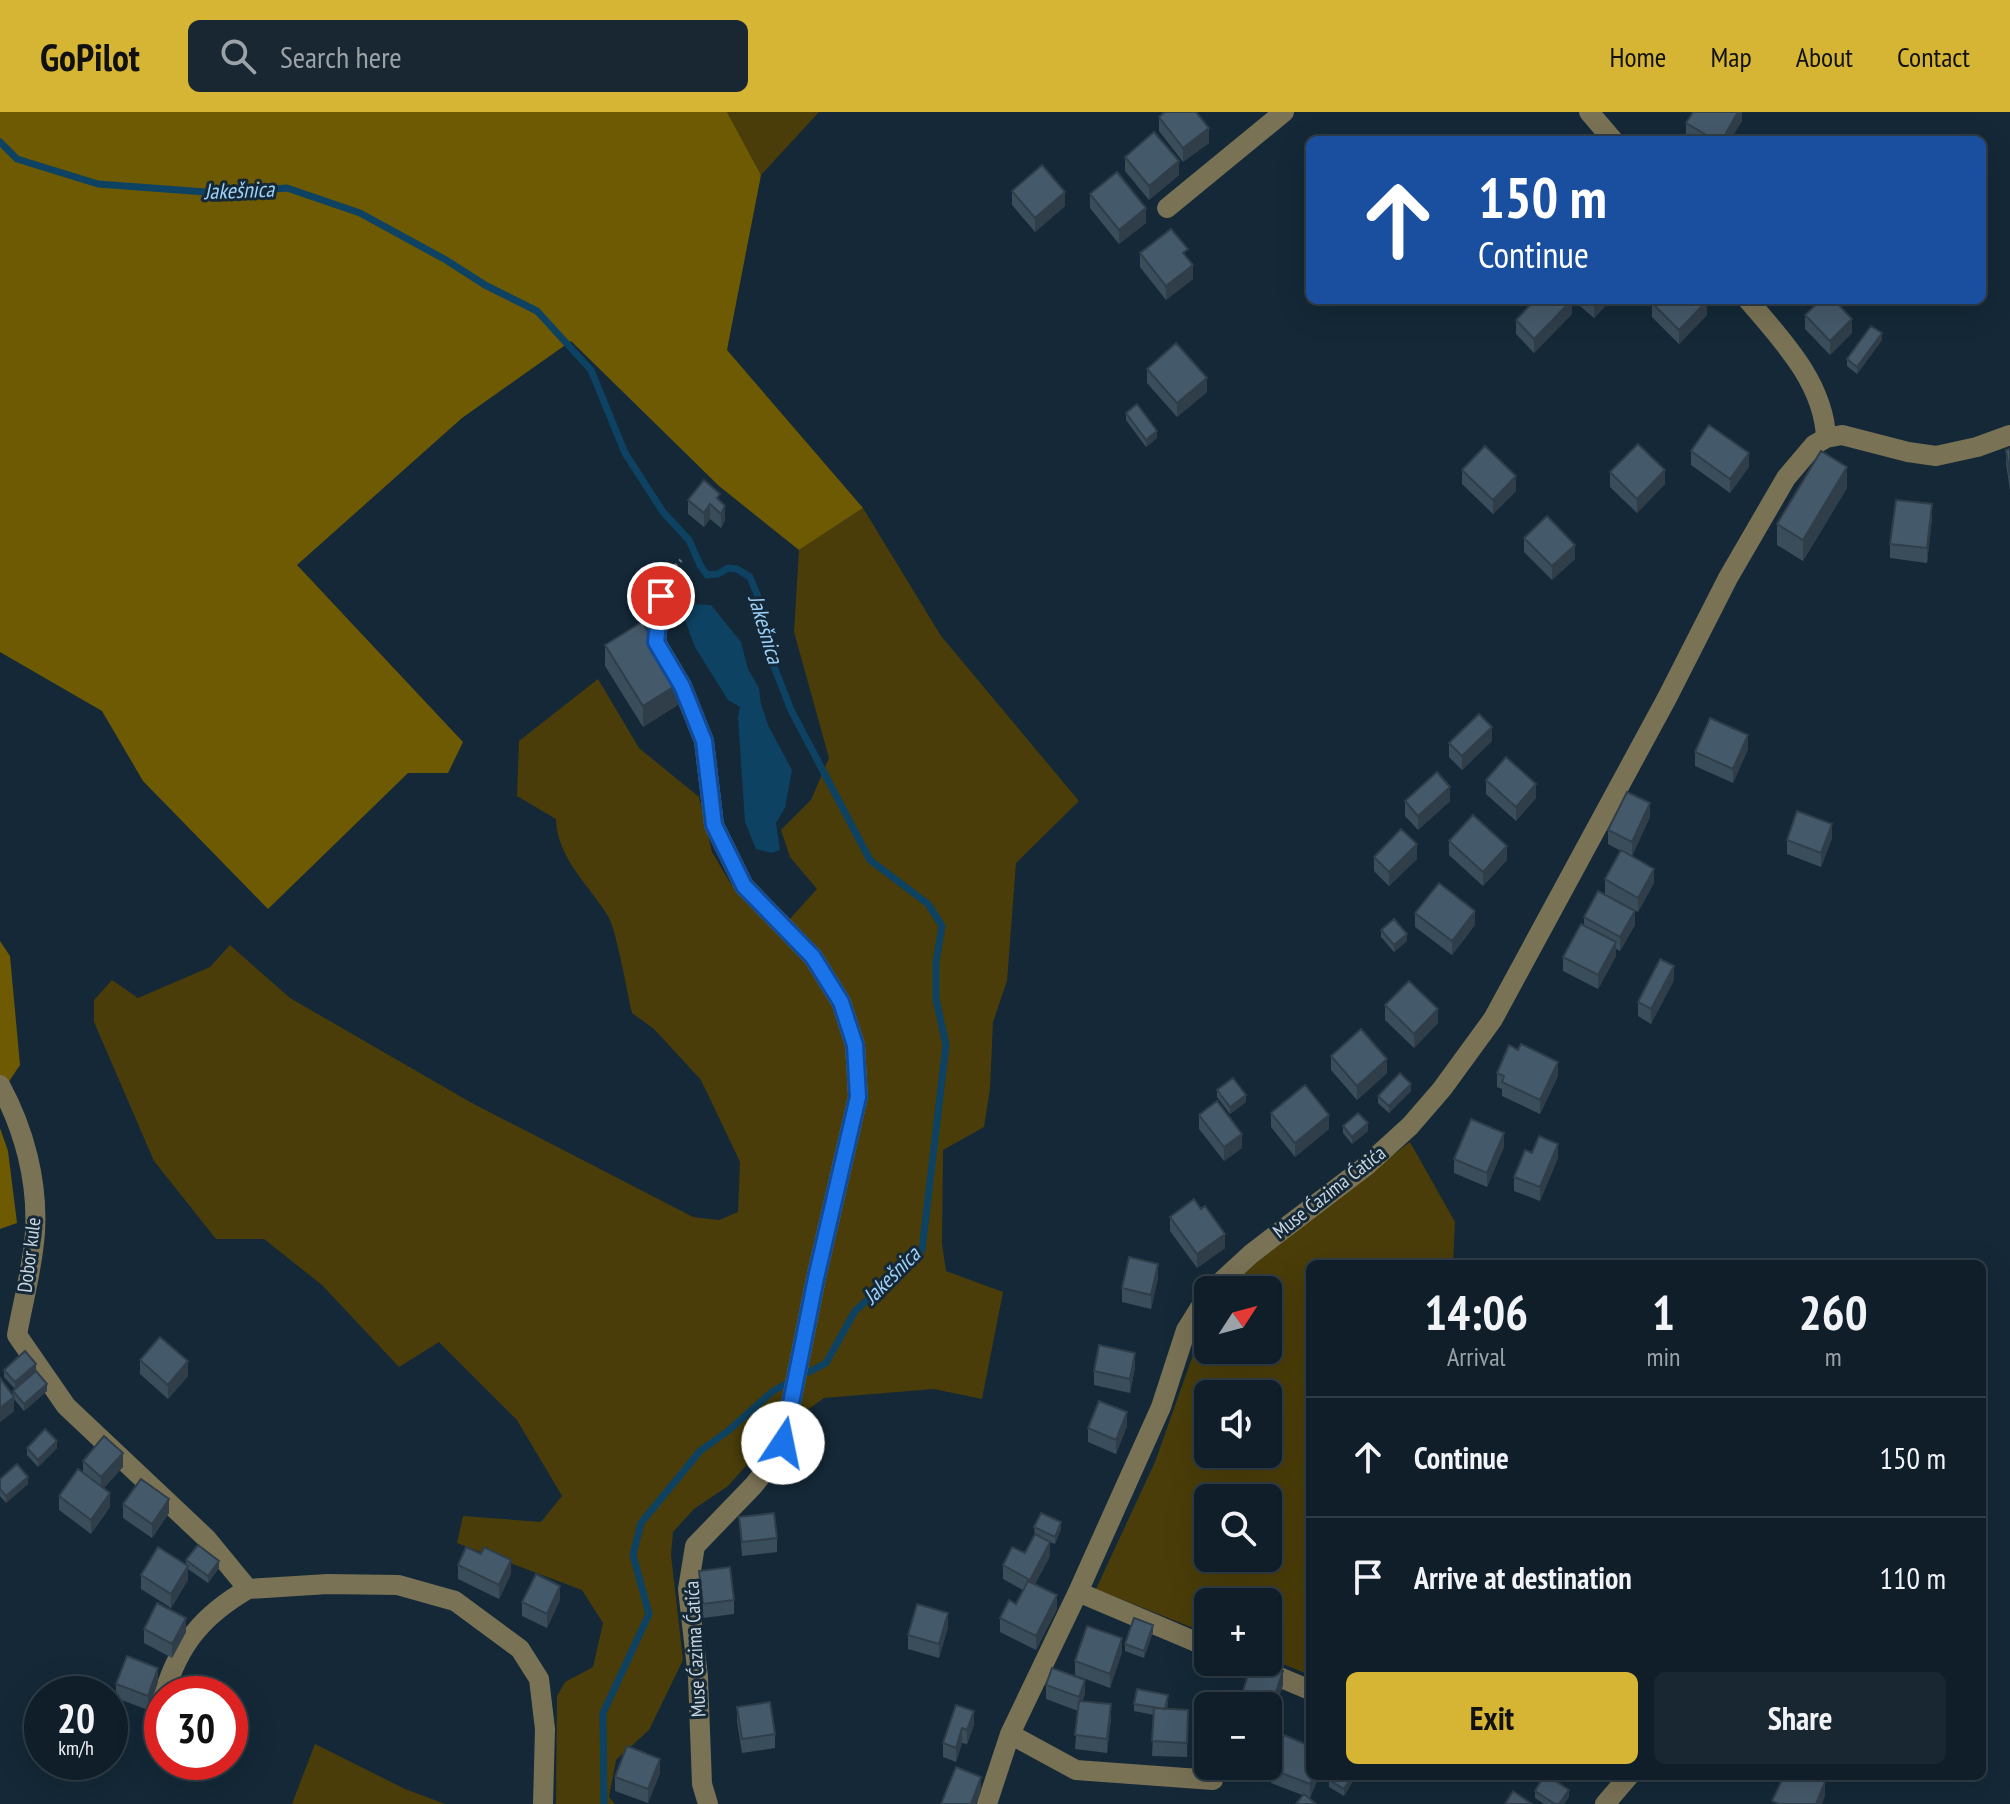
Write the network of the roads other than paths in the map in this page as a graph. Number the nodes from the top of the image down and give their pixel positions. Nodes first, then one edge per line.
1 (1284, 112) edge
2 (1589, 112) edge
3 (1610, 136) edge
4 (1167, 208) dead end
5 (1751, 304) edge
6 (2010, 435) edge
7 (1826, 438) junction
8 (661, 596) dead end
9 (0, 1085) edge
10 (1227, 1276) edge
11 (1194, 1317) edge
12 (248, 1589) junction
13 (1078, 1592) junction
14 (1194, 1641) edge
15 (172, 1676) edge
16 (1277, 1676) edge
17 (1306, 1688) edge
18 (1010, 1734) junction
19 (1194, 1779) edge
20 (1626, 1780) edge
21 (543, 1804) edge
22 (708, 1804) edge
23 (987, 1804) edge
24 (1605, 1804) edge

1 - 4 street
2 - 3 street
5 - 7 street
6 - 7 street
7 - 10 street, Muse Ćazima Ćatića
8 - 22 street, Muse Ćazima Ćatića
9 - 12 street, Dobor kule
11 - 13 street
12 - 15 street
12 - 21 street
13 - 14 street
13 - 18 street
16 - 17 street
18 - 19 street
18 - 23 street
20 - 24 street

